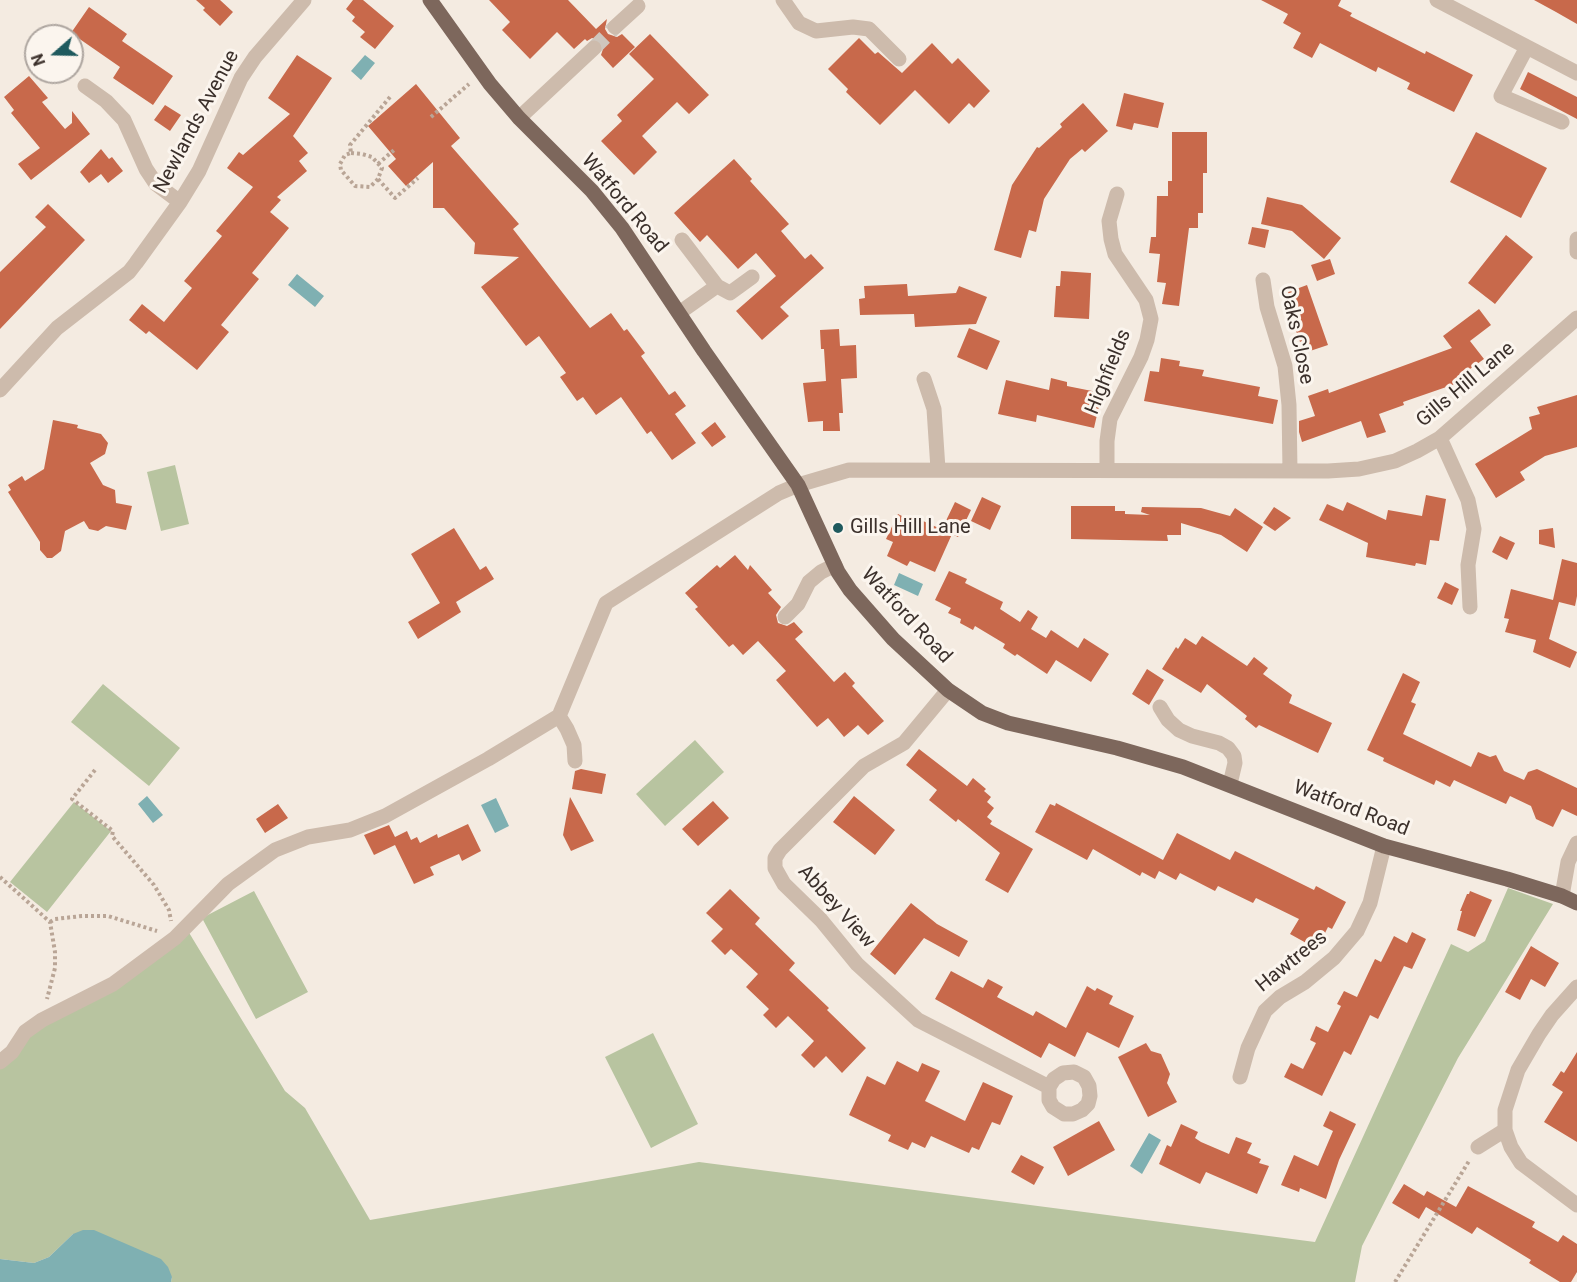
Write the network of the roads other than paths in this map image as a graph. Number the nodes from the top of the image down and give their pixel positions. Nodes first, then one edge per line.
1 (304, 0) edge
2 (430, 0) edge
3 (783, 0) edge
4 (1437, 0) edge
5 (638, 6) dead end
6 (615, 27) tunnel mouth
7 (1527, 47) junction
8 (594, 48) tunnel mouth
9 (899, 59) dead end
10 (1577, 73) edge
11 (85, 86) dead end
12 (519, 118) junction
13 (1562, 122) dead end
14 (1117, 194) dead end
15 (180, 202) junction
16 (1577, 239) edge
17 (682, 240) dead end
18 (1577, 252) edge
19 (752, 277) dead end
20 (1263, 280) dead end
21 (717, 286) junction
22 (679, 313) junction
23 (1577, 318) edge
24 (924, 379) dead end
25 (0, 390) edge
26 (1440, 438) junction
27 (939, 469) junction
28 (1107, 470) junction
29 (1290, 471) junction
30 (798, 485) junction
31 (835, 565) junction
32 (1470, 607) dead end
33 (785, 616) dead end
34 (948, 690) junction
35 (1160, 707) dead end
36 (558, 716) junction
37 (575, 761) dead end
38 (1230, 784) junction
39 (1577, 843) edge
40 (1384, 846) junction
41 (1562, 896) junction
42 (1577, 903) edge
43 (1577, 987) edge
44 (0, 1062) edge
45 (1240, 1077) dead end
46 (1049, 1087) dead end
47 (1505, 1130) junction
48 (1478, 1147) road end
49 (1577, 1205) edge

1 - 15 street, Newlands Avenue
2 - 12 main road, Watford Road
3 - 9 street
4 - 7 street
5 - 6 street
7 - 10 street
7 - 13 street
8 - 12 street
11 - 15 street
12 - 22 main road, Watford Road
14 - 28 street, Highfields
15 - 25 street, Newlands Avenue
16 - 18 street
17 - 21 street
19 - 21 street
20 - 29 street, Oaks Close
21 - 22 street
22 - 30 main road, Watford Road
23 - 26 street, Gills Hill Lane
24 - 27 street
26 - 29 street, Gills Hill Lane
26 - 32 street
27 - 28 street, Gills Hill Lane
27 - 30 street, Gills Hill Lane
28 - 29 street, Gills Hill Lane
30 - 31 main road, Watford Road
30 - 36 street, Gills Hill Lane
31 - 33 street
31 - 34 main road, Watford Road
34 - 38 main road, Watford Road
34 - 46 street, Abbey View
35 - 38 street
36 - 37 street
36 - 44 street
38 - 40 main road, Watford Road
39 - 41 street
40 - 41 main road, Watford Road
40 - 45 street, Hawtrees
41 - 42 main road, Watford Road
43 - 47 street
47 - 48 street
47 - 49 street

